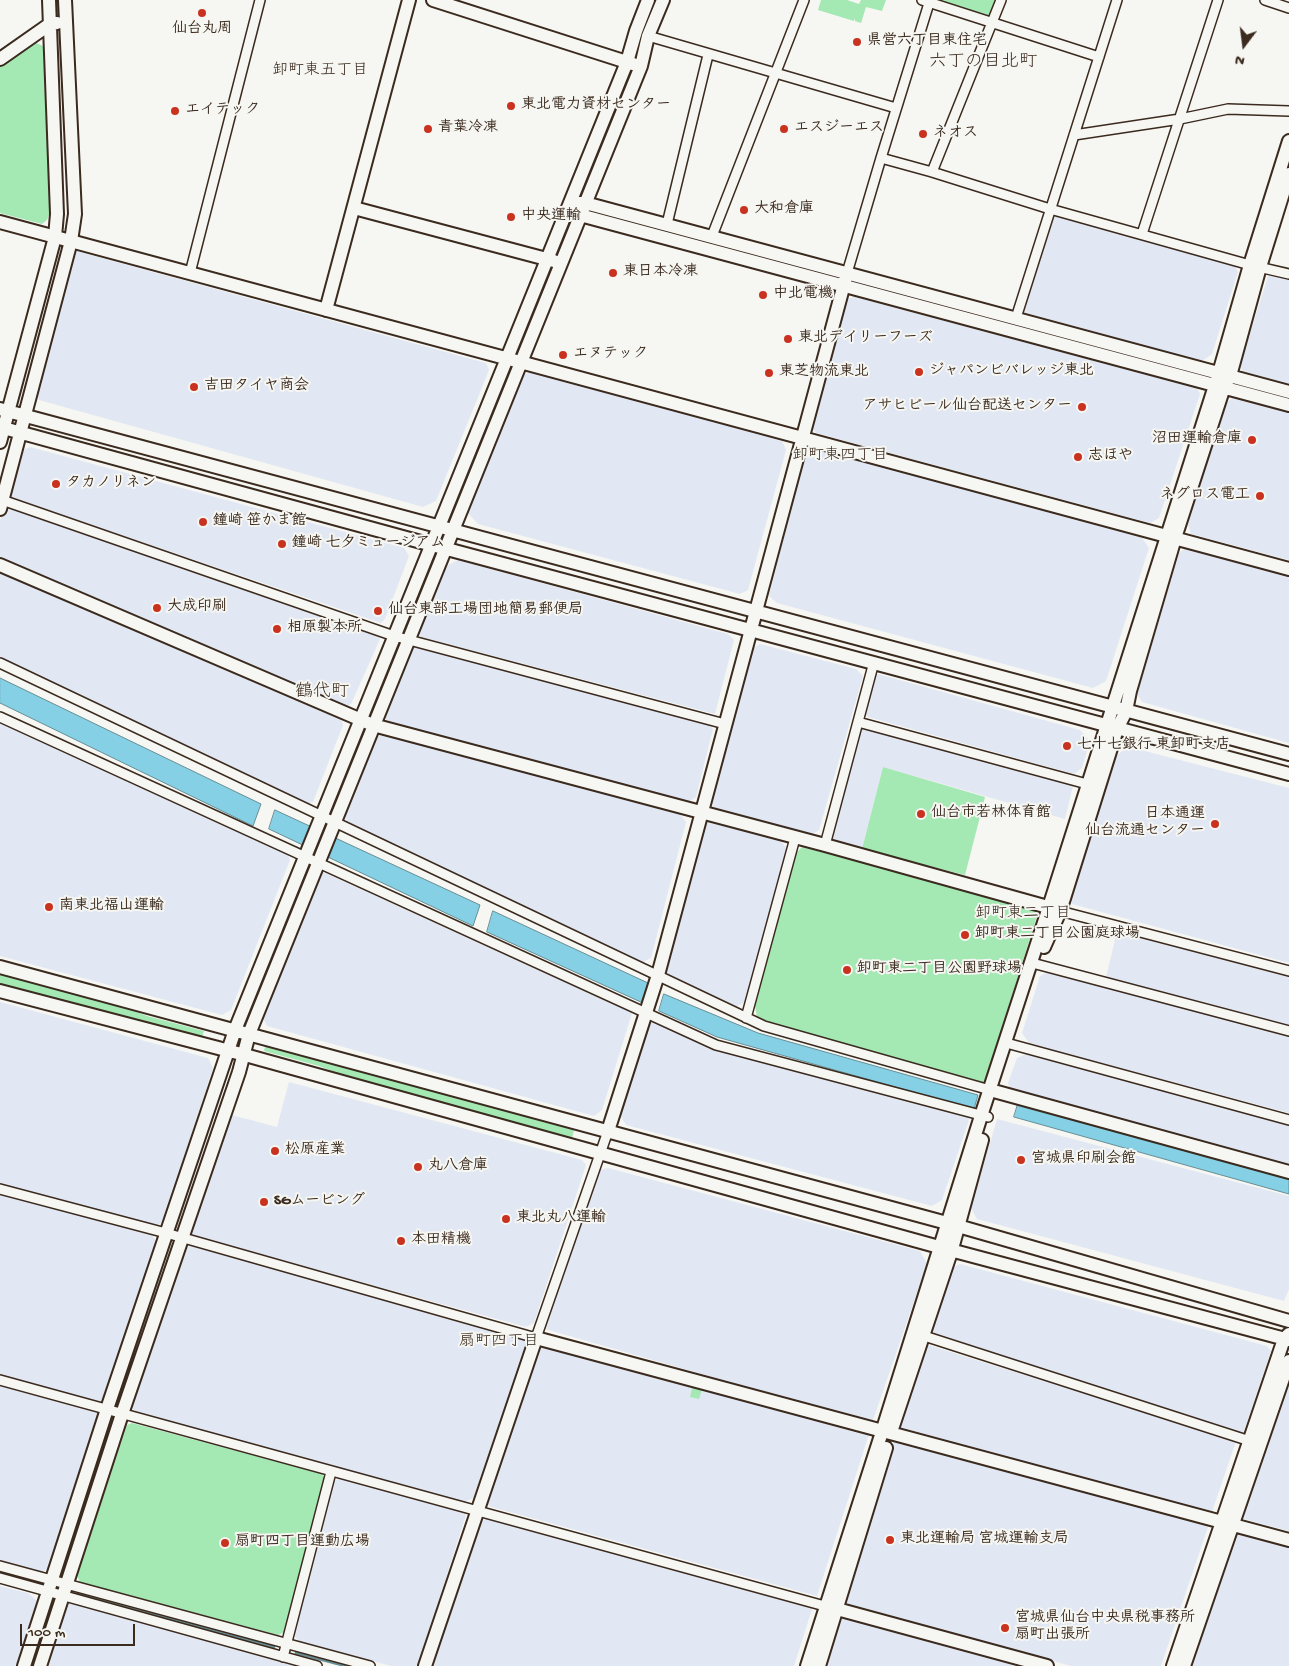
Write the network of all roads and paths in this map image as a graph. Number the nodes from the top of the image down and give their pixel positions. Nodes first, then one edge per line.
1 (49, 0) edge
2 (66, 0) edge
3 (260, 0) edge
4 (409, 0) edge
5 (433, 0) edge
6 (648, 0) edge
7 (663, 0) edge
8 (804, 0) edge
9 (1001, 0) edge
10 (1117, 0) edge
11 (1218, 0) edge
12 (1265, 0) edge
13 (927, 1) edge
14 (1289, 8) edge
15 (66, 20) junction
16 (993, 23) junction
17 (50, 24) junction
18 (648, 36) junction
19 (708, 54) junction
20 (1099, 57) junction
21 (0, 59) edge
22 (627, 62) junction
23 (641, 66) junction
24 (776, 74) junction
25 (896, 108) junction
26 (1289, 111) edge
27 (1180, 118) junction
28 (1074, 135) junction
29 (1289, 141) edge
30 (880, 158) junction
31 (932, 172) junction
32 (1289, 174) edge
33 (1285, 198) edge
34 (570, 204) junction
35 (354, 208) junction
36 (583, 208) junction
37 (1050, 209) junction
38 (0, 222) edge
39 (667, 224) junction
40 (1142, 234) junction
41 (712, 236) junction
42 (55, 237) junction
43 (71, 241) junction
44 (547, 260) junction
45 (561, 263) junction
46 (1255, 266) junction
47 (190, 273) junction
48 (848, 273) junction
49 (1289, 274) edge
50 (844, 286) junction
51 (326, 310) junction
52 (1016, 318) junction
53 (508, 358) junction
54 (522, 362) junction
55 (1222, 380) junction
56 (1289, 392) edge
57 (1289, 405) edge
58 (4, 410) edge
59 (25, 416) junction
60 (2, 427) edge
61 (20, 432) junction
62 (803, 438) junction
63 (0, 442) edge
64 (1, 504) edge
65 (438, 526) junction
66 (452, 529) junction
67 (1171, 538) junction
68 (432, 544) junction
69 (446, 548) junction
70 (0, 565) edge
71 (1289, 569) edge
72 (756, 611) junction
73 (751, 629) junction
74 (394, 636) junction
75 (408, 640) junction
76 (874, 662) junction
77 (0, 663) edge
78 (1119, 709) junction
79 (0, 717) edge
80 (360, 721) junction
81 (858, 722) junction
82 (726, 724) junction
83 (373, 725) junction
84 (1112, 727) junction
85 (1289, 754) edge
86 (1289, 774) edge
87 (1087, 784) junction
88 (702, 813) junction
89 (321, 815) junction
90 (333, 825) junction
91 (795, 838) junction
92 (825, 846) junction
93 (304, 857) junction
94 (318, 863) junction
95 (1055, 909) junction
96 (1036, 964) junction
97 (0, 967) edge
98 (1289, 971) edge
99 (658, 975) junction
100 (0, 991) edge
101 (646, 1013) junction
102 (746, 1018) junction
103 (235, 1030) junction
104 (1289, 1031) edge
105 (249, 1034) junction
106 (1010, 1044) junction
107 (229, 1051) junction
108 (245, 1055) junction
109 (993, 1091) junction
110 (984, 1116) junction
111 (1289, 1120) edge
112 (608, 1131) junction
113 (601, 1153) junction
114 (1289, 1172) edge
115 (0, 1189) edge
116 (952, 1224) junction
117 (166, 1233) junction
118 (181, 1237) junction
119 (946, 1248) junction
120 (1289, 1321) edge
121 (918, 1334) junction
122 (536, 1338) junction
123 (1287, 1338) edge
124 (1289, 1361) edge
125 (0, 1380) edge
126 (108, 1409) junction
127 (122, 1414) junction
128 (886, 1433) junction
129 (1255, 1443) junction
130 (331, 1472) junction
131 (476, 1512) junction
132 (1228, 1523) junction
133 (1289, 1540) edge
134 (0, 1566) edge
135 (0, 1578) edge
136 (50, 1586) junction
137 (65, 1590) junction
138 (832, 1608) junction
139 (287, 1644) junction
140 (283, 1657) junction
141 (24, 1666) edge
142 (40, 1666) edge
143 (317, 1666) edge
144 (370, 1666) edge
145 (425, 1666) edge
146 (807, 1666) edge
147 (818, 1666) edge
148 (1047, 1666) edge
149 (1173, 1666) edge
150 (1184, 1666) edge

1 - 17 street
2 - 15 street
3 - 47 street
4 - 35 street
5 - 22 street
6 - 22 street
7 - 18 street
8 - 24 street
9 - 16 street
10 - 20 street
11 - 27 street
12 - 14 street
13 - 16 street
13 - 25 street
15 - 17 street
15 - 43 street
16 - 20 street
16 - 31 street
17 - 21 street
17 - 42 street
18 - 19 street
18 - 23 street
19 - 24 street
19 - 39 street
20 - 28 street
22 - 23 street
22 - 34 street
23 - 36 street
24 - 25 street
24 - 41 street
25 - 30 street
26 - 27 street
27 - 28 street
27 - 40 street
28 - 37 street
29 - 46 street
30 - 31 street
30 - 48 street
31 - 37 street
32 - 33 street
33 - 46 street
34 - 36 street
34 - 44 street
35 - 44 street
35 - 51 street
36 - 39 street
36 - 45 street
36 - 50 street
37 - 40 street
37 - 52 street
38 - 42 street
39 - 41 street
40 - 46 street
41 - 48 street
42 - 43 street
42 - 58 street
43 - 47 street
43 - 59 street
44 - 45 street
44 - 53 street
45 - 54 street
46 - 49 street
46 - 55 street
47 - 51 street
48 - 50 street
48 - 52 street
50 - 55 street
50 - 62 street
51 - 53 street
52 - 55 street
53 - 54 street
53 - 65 street
54 - 62 street
54 - 66 street
55 - 56 street
55 - 57 street
55 - 67 street
58 - 59 street
58 - 60 street
59 - 61 street
59 - 65 street
60 - 61 street
60 - 63 street
61 - 64 street
61 - 68 street
62 - 67 street
62 - 72 street
64 - 74 street
65 - 66 street
65 - 68 street
66 - 69 street
66 - 72 street
67 - 71 street
67 - 78 street
68 - 69 street
68 - 74 street
69 - 73 street
69 - 75 street
70 - 80 street
72 - 73 street
72 - 78 street
73 - 76 street
73 - 82 street
74 - 75 street
74 - 80 street
75 - 82 street
75 - 83 street
76 - 81 street
76 - 84 street
77 - 89 street
78 - 84 street
78 - 85 street
79 - 93 street
80 - 83 street
80 - 89 street
81 - 87 street
81 - 92 street
82 - 88 street
83 - 88 street
83 - 90 street
84 - 86 street
84 - 87 street
84 - 95 street
87 - 95 street
88 - 91 street
88 - 99 street
89 - 90 street
89 - 93 street
90 - 94 street
90 - 99 street
91 - 92 street
91 - 102 street
92 - 95 street
93 - 94 street
93 - 103 street
94 - 101 street
94 - 105 street
95 - 96 street
95 - 98 street
95 - 109 street
96 - 104 street
96 - 106 street
97 - 103 street
99 - 101 street
99 - 102 street
100 - 107 street
101 - 110 street
101 - 112 street
102 - 109 street
103 - 105 street
103 - 107 street
105 - 108 street
105 - 112 street
106 - 109 street
106 - 111 street
107 - 108 street
107 - 117 street
108 - 113 street
108 - 118 street
109 - 110 street
109 - 114 street
110 - 116 street
112 - 113 street
112 - 116 street
113 - 119 street
113 - 122 street
115 - 117 street
116 - 119 street
116 - 120 street
117 - 118 street
117 - 126 street
118 - 122 street
118 - 127 street
119 - 121 street
119 - 123 street
121 - 128 street
121 - 129 street
122 - 128 street
122 - 131 street
123 - 129 street
124 - 129 street
125 - 126 street
126 - 127 street
126 - 136 street
127 - 130 street
127 - 137 street
128 - 132 street
128 - 138 street
129 - 132 street
130 - 131 street
130 - 139 street
131 - 138 street
131 - 145 street
132 - 133 street
132 - 149 street
132 - 150 street
134 - 136 street
135 - 136 street
136 - 137 street
136 - 141 street
137 - 139 street
137 - 140 street
137 - 142 street
138 - 146 street
138 - 147 street
138 - 148 street
139 - 140 street
139 - 144 street
140 - 143 street

